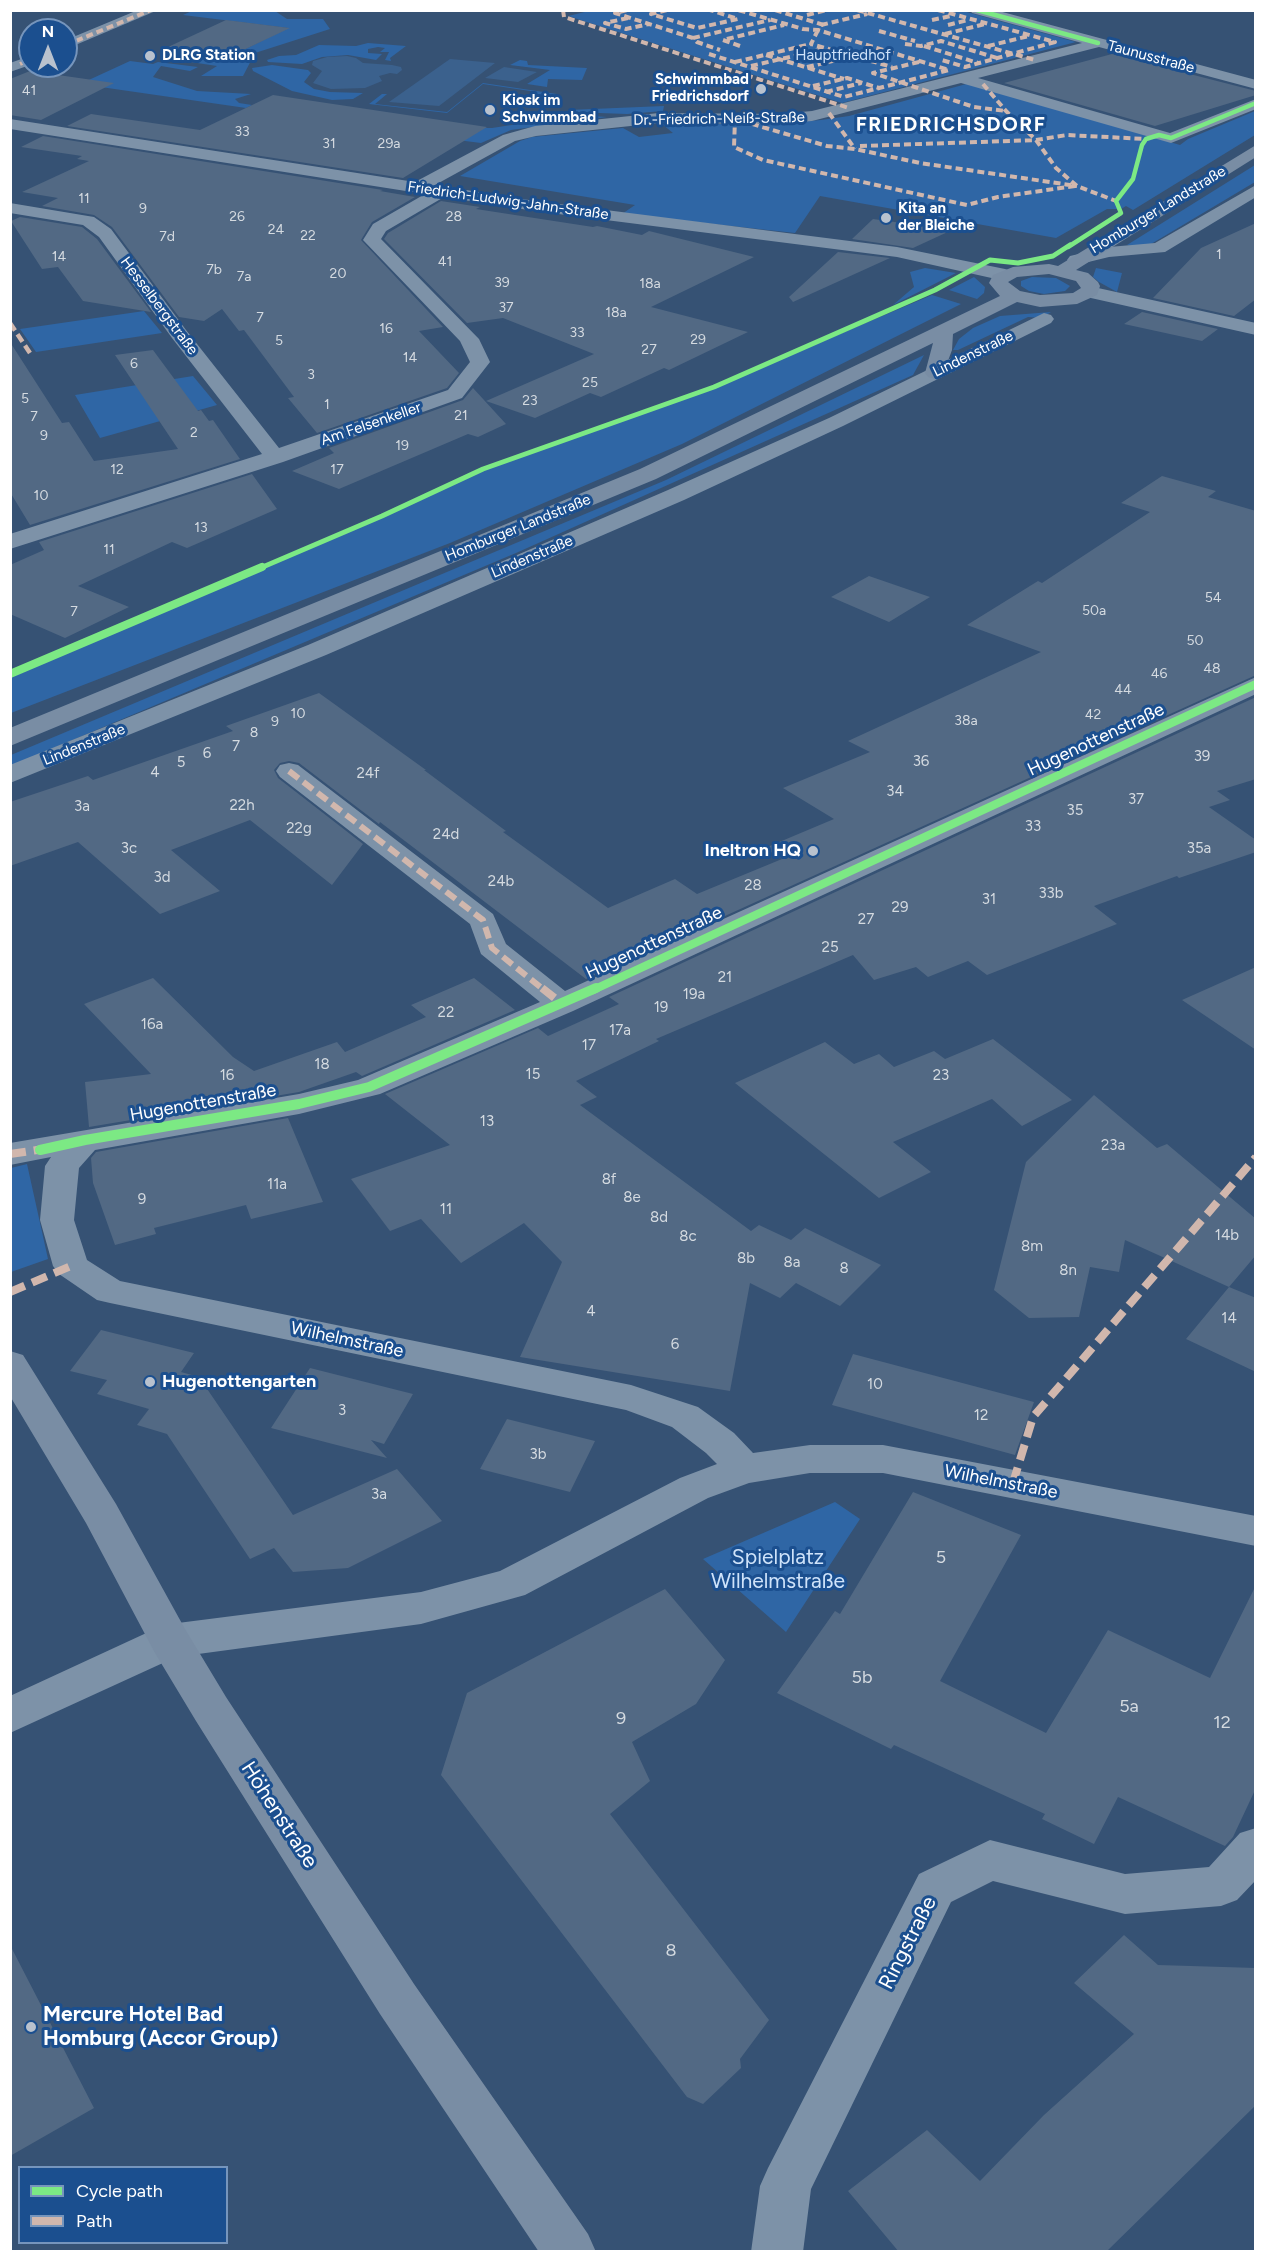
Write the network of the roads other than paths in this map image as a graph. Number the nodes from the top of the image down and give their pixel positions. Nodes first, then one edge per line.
1 (151, 10) edge
2 (977, 10) edge
3 (78, 40) edge
4 (1098, 43) junction
5 (965, 79) junction
6 (1256, 85) edge
7 (1256, 103) edge
8 (10, 124) edge
9 (1256, 150) edge
10 (417, 188) junction
11 (1256, 190) edge
12 (440, 192) junction
13 (10, 208) edge
14 (1069, 265) junction
15 (1005, 275) junction
16 (1089, 292) junction
17 (1015, 296) junction
18 (1044, 319) dead end
19 (1256, 329) edge
20 (943, 331) junction
21 (935, 373) junction
22 (274, 457) junction
23 (10, 542) edge
24 (1256, 684) edge
25 (10, 738) edge
26 (289, 771) dead end
27 (10, 775) edge
28 (562, 1004) junction
29 (86, 1140) junction
30 (25, 1152) edge
31 (10, 1364) edge
32 (744, 1469) junction
33 (1256, 1531) edge
34 (170, 1641) junction
35 (10, 1716) edge
36 (1256, 1847) edge
37 (570, 2252) edge
38 (777, 2252) edge

1 - 3 street
2 - 4 street, Taunusstraße
4 - 5 street, Dr.-Friedrich-Neiß-Straße
4 - 6 street, Taunusstraße
5 - 7 street
5 - 10 street, Dr.-Friedrich-Neiß-Straße
8 - 10 street, Friedrich-Ludwig-Jahn-Straße
9 - 14 street, Homburger Landstraße
10 - 12 street, Friedrich-Ludwig-Jahn-Straße
11 - 14 street
12 - 15 street, Friedrich-Ludwig-Jahn-Straße
12 - 22 street, Am Felsenkeller
13 - 22 street, Hesselbergstraße
14 - 15 street
14 - 16 street
15 - 17 street
16 - 17 street
16 - 19 street
17 - 20 street, Homburger Landstraße
18 - 21 street, Lindenstraße
20 - 21 street
20 - 25 street, Homburger Landstraße
21 - 27 street, Lindenstraße
22 - 23 street, Am Felsenkeller
24 - 28 street, Hugenottenstraße
26 - 28 street
28 - 29 street, Hugenottenstraße
29 - 30 street, Hugenottenstraße
29 - 32 street, Wilhelmstraße
31 - 34 street, Höhenstraße
32 - 33 street, Wilhelmstraße
32 - 34 street, Wilhelmstraße
34 - 35 street, Wilhelmstraße
34 - 37 street, Höhenstraße
36 - 38 street, Ringstraße

